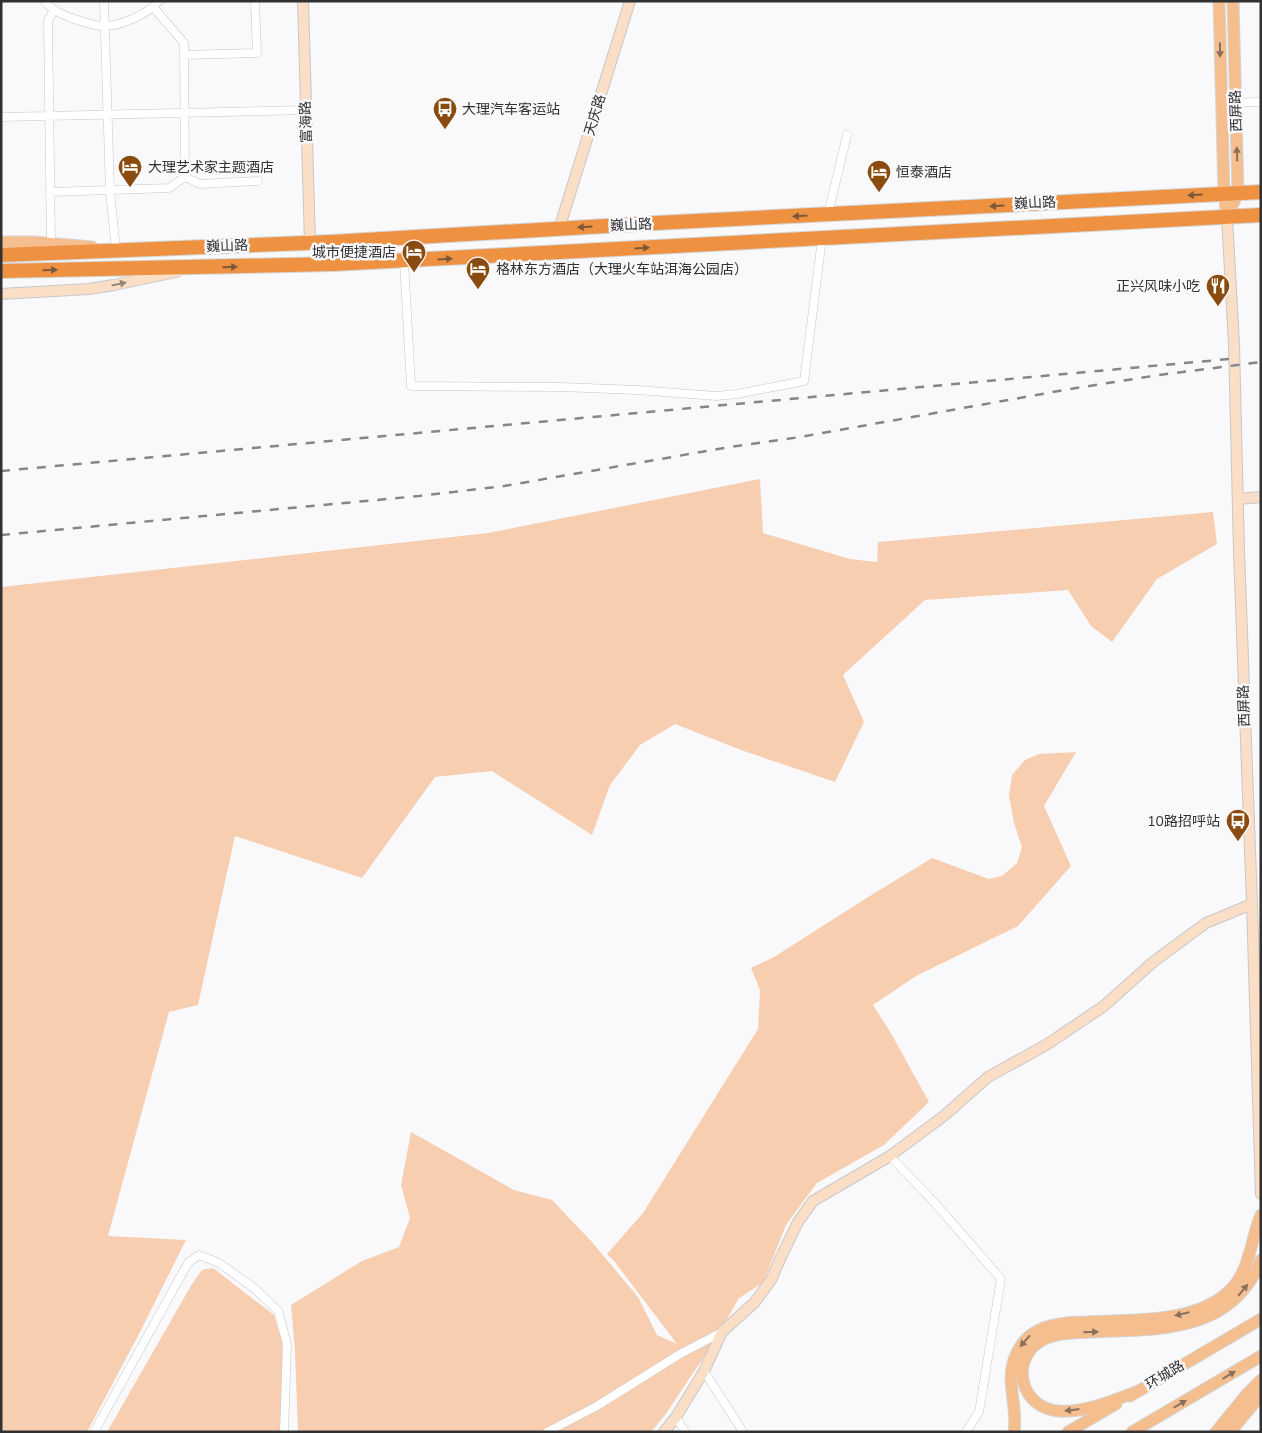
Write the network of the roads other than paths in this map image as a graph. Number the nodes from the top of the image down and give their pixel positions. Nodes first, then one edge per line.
1 (45, 1) edge
2 (104, 1) edge
3 (159, 1) edge
4 (256, 1) edge
5 (303, 1) edge
6 (630, 1) edge
7 (1219, 1) edge
8 (1233, 1) edge
9 (154, 8) junction
10 (54, 10) junction
11 (105, 26) junction
12 (184, 54) junction
13 (1236, 102) junction
14 (1261, 102) edge
15 (1222, 103) junction
16 (306, 110) junction
17 (185, 112) junction
18 (108, 114) junction
19 (48, 116) junction
20 (1, 117) edge
21 (847, 136) dead end
22 (185, 177) junction
23 (258, 181) dead end
24 (110, 191) junction
25 (50, 192) junction
26 (1261, 192) edge
27 (1238, 193) junction
28 (1224, 194) junction
29 (828, 214) junction
30 (1261, 215) edge
31 (1226, 217) junction
32 (559, 229) junction
33 (822, 238) junction
34 (1, 242) edge
35 (51, 243) junction
36 (310, 243) junction
37 (116, 251) junction
38 (1, 256) edge
39 (404, 261) junction
40 (197, 267) junction
41 (1, 272) edge
42 (1, 294) edge
43 (1261, 497) edge
44 (1238, 499) junction
45 (1256, 881) edge
46 (1252, 904) junction
47 (890, 1156) junction
48 (1261, 1187) edge
49 (1261, 1194) edge
50 (1261, 1215) edge
51 (1261, 1260) edge
52 (1261, 1318) edge
53 (722, 1332) junction
54 (1261, 1356) edge
55 (704, 1371) junction
56 (1261, 1380) edge
57 (1136, 1392) junction
58 (1261, 1395) edge
59 (676, 1417) junction
60 (1154, 1419) junction
61 (94, 1432) edge
62 (284, 1432) edge
63 (547, 1432) edge
64 (664, 1432) edge
65 (685, 1432) edge
66 (743, 1432) edge
67 (966, 1432) edge
68 (1014, 1432) edge
69 (1068, 1432) edge
70 (1132, 1432) edge
71 (1141, 1432) edge
72 (1216, 1432) edge
73 (1230, 1432) edge

1 - 10 street
2 - 11 street
3 - 9 street
4 - 12 street
5 - 16 street, 富海路
6 - 32 street, 天庆路
7 -> 15 main road, 西屏路
8 - 13 main road, 西屏路
9 - 11 street
9 - 12 street
10 - 11 street
10 - 19 street
11 - 18 street
12 - 17 street
13 - 14 street
13 - 15 street
27 -> 13 main road, 西屏路
15 - 28 main road, 西屏路
16 - 17 street
16 - 36 street, 富海路
17 - 18 street
17 - 22 street
18 - 19 street
18 - 24 street
19 - 20 street
19 - 25 street
21 - 29 street
22 - 23 street
22 - 24 street
24 - 25 street
24 - 37 street
25 - 35 street
26 - 27 highway, 巍山路
27 - 28 highway, 巍山路
27 - 31 main road, 西屏路
28 -> 29 highway, 巍山路
28 - 31 main road, 西屏路
29 -> 32 highway, 巍山路
29 - 33 highway
30 - 31 highway, 巍山路
31 - 33 highway, 巍山路
31 - 44 street, 西屏路
32 - 36 highway, 巍山路
39 -> 33 highway, 巍山路
33 - 39 street
34 - 35 main road
35 - 37 main road
36 - 37 highway, 巍山路
37 - 38 highway, 巍山路
40 -> 39 highway, 巍山路
41 -> 40 highway, 巍山路
42 -> 40 street
43 - 44 street
44 - 45 street, 西屏路
45 - 46 street, 西屏路
46 - 47 street
46 - 48 street, 西屏路
47 - 53 street
47 - 67 street
48 - 49 street, 西屏路
50 -> 68 main road
57 -> 51 main road
52 - 57 main road, 环城路
53 - 55 street
53 - 63 street
60 -> 54 main road
55 - 59 street
55 - 66 street
56 - 72 main road
57 - 69 main road, 环城路
58 - 73 main road
59 - 64 street
59 - 65 street
60 - 70 main road
60 - 71 main road
61 - 62 street

